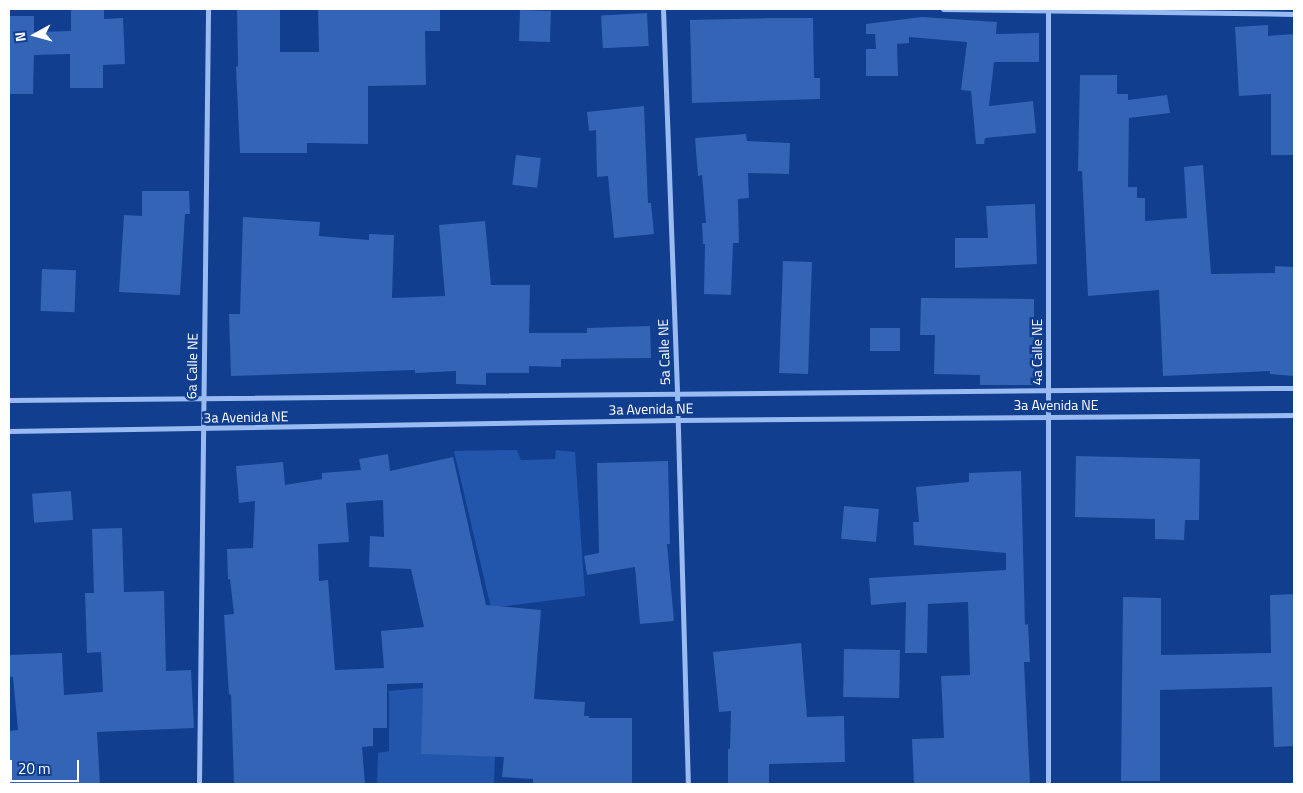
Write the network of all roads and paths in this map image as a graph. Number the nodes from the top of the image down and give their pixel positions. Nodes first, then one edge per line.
1 (208, 9) edge
2 (663, 9) edge
3 (943, 9) edge
4 (1048, 10) edge
5 (1294, 14) edge
6 (1294, 388) edge
7 (1049, 390) junction
8 (677, 394) junction
9 (203, 398) junction
10 (9, 400) edge
11 (1294, 415) edge
12 (1048, 417) junction
13 (677, 420) junction
14 (204, 429) junction
15 (9, 431) edge
16 (199, 784) edge
17 (688, 784) edge
18 (1048, 784) edge

1 - 9 street, 6a Calle NE
2 - 8 street, 5a Calle NE
3 - 4 street
4 - 5 street
4 - 7 street, 4a Calle NE
6 - 7 street
7 - 8 street
7 - 12 street, 4a Calle NE
8 - 9 street
8 - 13 street, 5a Calle NE
9 - 10 street
9 - 14 street, 6a Calle NE
11 - 12 street, 3a Avenida NE
12 - 13 street, 3a Avenida NE
12 - 18 street, 4a Calle NE
13 - 14 street, 3a Avenida NE
13 - 17 street, 5a Calle NE
14 - 15 street, 3a Avenida NE
14 - 16 street, 6a Calle NE

